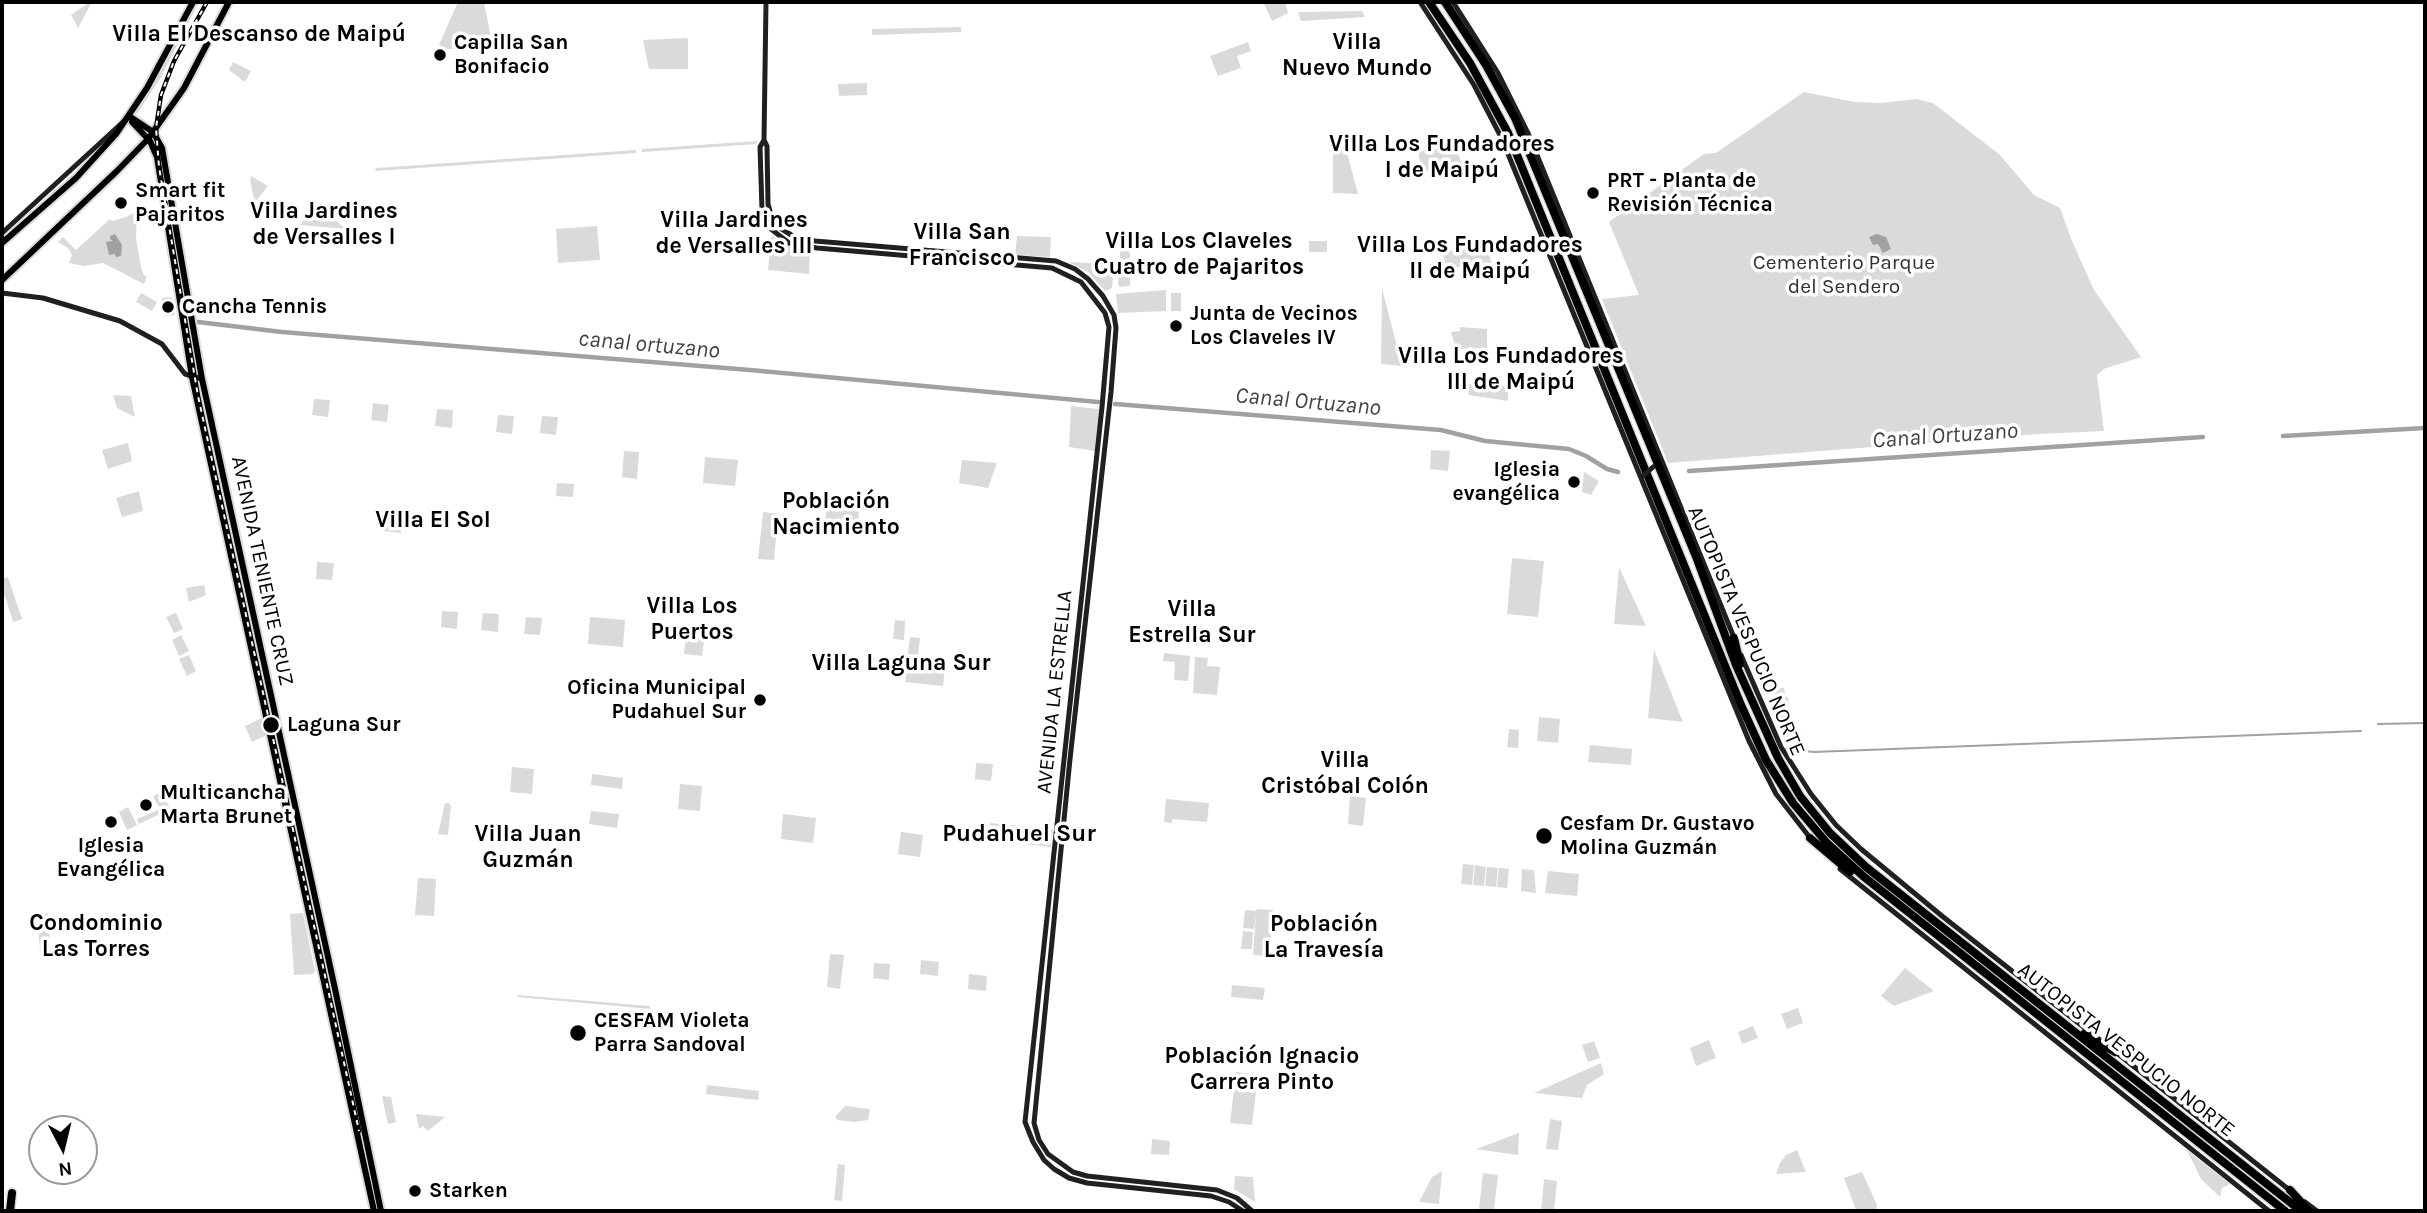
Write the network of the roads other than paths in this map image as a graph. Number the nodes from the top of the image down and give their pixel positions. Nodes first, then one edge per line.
1 (193, 2) edge
2 (229, 2) edge
3 (766, 2) edge
4 (1420, 2) edge
5 (1429, 2) edge
6 (1445, 2) edge
7 (1453, 2) edge
8 (128, 117) junction
9 (153, 132) junction
10 (148, 139) junction
11 (2, 233) edge
12 (2, 243) edge
13 (2, 280) edge
14 (2, 293) edge
15 (192, 377) junction
16 (202, 379) junction
17 (1107, 391) junction
18 (1653, 467) dead end
19 (1642, 478) junction
20 (1706, 638) junction
21 (1734, 638) junction
22 (1724, 663) junction
23 (1747, 690) junction
24 (1810, 838) junction
25 (1880, 890) junction
26 (2061, 1021) junction
27 (2115, 1052) junction
28 (1025, 1122) junction
29 (1037, 1134) junction
30 (1175, 1189) junction
31 (2290, 1190) junction
32 (12, 1193) dead end
33 (10, 1211) edge
34 (374, 1211) edge
35 (381, 1211) edge
36 (1243, 1211) edge
37 (1252, 1211) edge
38 (2269, 1211) edge
39 (2285, 1211) edge
40 (2301, 1211) edge
41 (2309, 1211) edge
42 (2317, 1211) edge

1 - 8 main road
2 - 9 main road
3 - 17 main road
4 - 19 main road
5 - 22 highway, AUTOPISTA VESPUCIO NORTE
6 - 23 highway, AUTOPISTA VESPUCIO NORTE
7 - 21 main road
8 - 9 main road
8 - 10 main road, AVENIDA TENIENTE CRUZ
8 - 11 main road
8 - 12 main road
9 - 10 main road
9 - 16 main road, AVENIDA TENIENTE CRUZ
10 - 13 main road
10 - 15 main road, AVENIDA TENIENTE CRUZ
14 - 15 main road
15 - 16 main road
15 - 34 main road, AVENIDA TENIENTE CRUZ
16 - 35 main road, AVENIDA TENIENTE CRUZ
17 - 28 main road, AVENIDA LA ESTRELLA
17 - 29 main road, AVENIDA LA ESTRELLA
18 - 19 main road, bridge
19 - 20 main road
20 - 22 highway
20 - 24 main road
21 - 23 highway
21 - 27 main road
22 - 25 highway, AUTOPISTA VESPUCIO NORTE
23 - 26 highway, AUTOPISTA VESPUCIO NORTE
24 - 25 highway
24 - 38 main road
25 - 39 highway, AUTOPISTA VESPUCIO NORTE
26 - 27 highway
26 - 40 highway, AUTOPISTA VESPUCIO NORTE
27 - 31 main road
28 - 29 main road
28 - 30 main road
29 - 30 main road
30 - 36 main road
30 - 37 main road
31 - 41 highway
31 - 42 main road
32 - 33 highway

